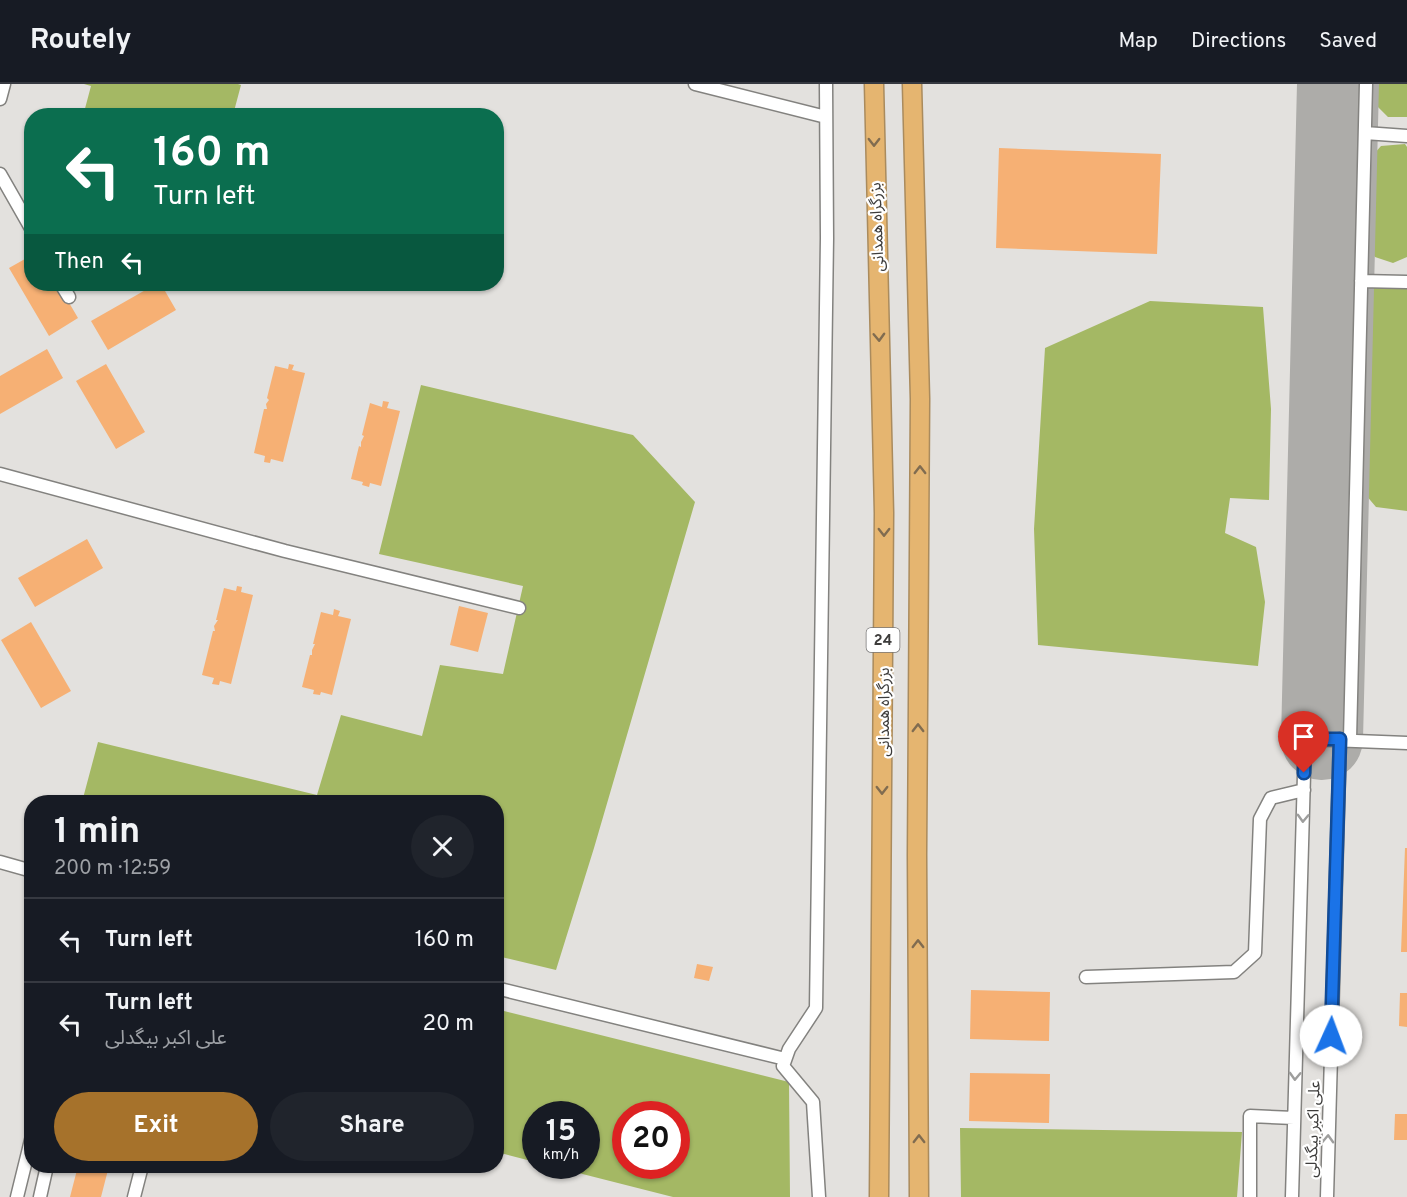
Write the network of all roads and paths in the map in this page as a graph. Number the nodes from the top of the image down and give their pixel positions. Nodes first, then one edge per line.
1 (4, 84) edge
2 (695, 84) edge
3 (826, 84) edge
4 (874, 84) edge
5 (912, 84) edge
6 (1366, 84) edge
7 (0, 99) edge
8 (826, 117) junction
9 (1365, 133) junction
10 (1407, 136) edge
11 (0, 174) edge
12 (24, 216) edge
13 (1361, 281) junction
14 (1407, 282) edge
15 (65, 291) edge
16 (69, 297) dead end
17 (0, 474) edge
18 (519, 608) dead end
19 (1345, 739) junction
20 (1407, 742) edge
21 (1304, 790) junction
22 (0, 862) edge
23 (24, 869) edge
24 (1086, 977) dead end
25 (504, 990) edge
26 (781, 1058) dead end
27 (1294, 1118) junction
28 (24, 1166) edge
29 (45, 1173) edge
30 (140, 1173) edge
31 (16, 1197) edge
32 (40, 1197) edge
33 (134, 1197) edge
34 (819, 1197) edge
35 (879, 1197) edge
36 (919, 1197) edge
37 (1250, 1197) edge
38 (1292, 1197) edge
39 (1327, 1197) edge

1 - 7 lane
2 - 8 lane
3 - 8 lane
4 -> 35 highway, بزرگراه همدانی / 24
36 -> 5 highway, 24
6 - 9 lane, علی اکبر بیگدلی
8 - 34 lane
9 - 10 lane
9 - 13 lane, علی اکبر بیگدلی
11 - 12 lane
13 - 14 lane
13 - 19 lane, علی اکبر بیگدلی
15 - 16 lane
17 - 18 lane
19 - 20 lane
19 - 21 lane, علی اکبر بیگدلی
39 -> 19 lane, علی اکبر بیگدلی
21 - 24 lane
21 -> 27 lane, علی اکبر بیگدلی
22 - 23 lane
25 - 26 lane
27 - 37 lane
27 - 38 lane, علی اکبر بیگدلی
28 - 31 lane
29 - 32 lane
30 - 33 lane

